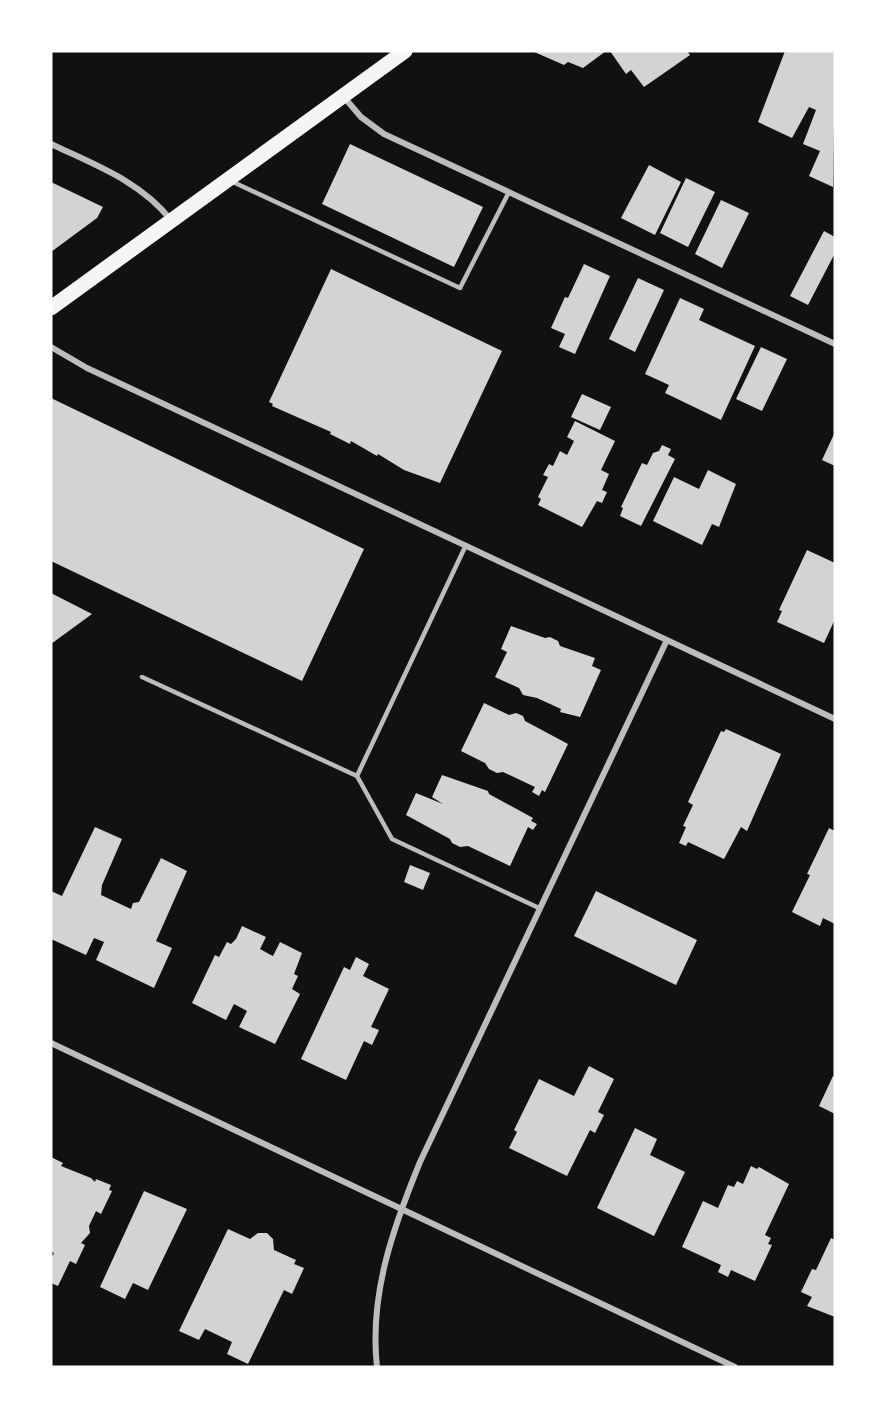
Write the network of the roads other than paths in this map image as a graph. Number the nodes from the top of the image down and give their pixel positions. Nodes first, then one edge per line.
1 (405, 51) edge
2 (343, 95) junction
3 (51, 144) edge
4 (228, 179) junction
5 (509, 192) junction
6 (171, 220) junction
7 (51, 308) edge
8 (835, 344) edge
9 (51, 347) edge
10 (466, 545) junction
11 (667, 640) junction
12 (142, 677) dead end
13 (835, 719) edge
14 (357, 776) junction
15 (539, 908) junction
16 (51, 1043) edge
17 (400, 1210) junction
18 (377, 1367) edge
19 (735, 1367) edge

1 - 2 main road
2 - 4 main road
2 - 5 street
3 - 6 street
4 - 5 lane
4 - 6 main road
5 - 8 street
6 - 7 main road
9 - 10 street
10 - 11 street
10 - 14 lane
11 - 13 street
11 - 15 street
12 - 14 lane
14 - 15 lane
15 - 17 street
16 - 17 street
17 - 18 street
17 - 19 street

